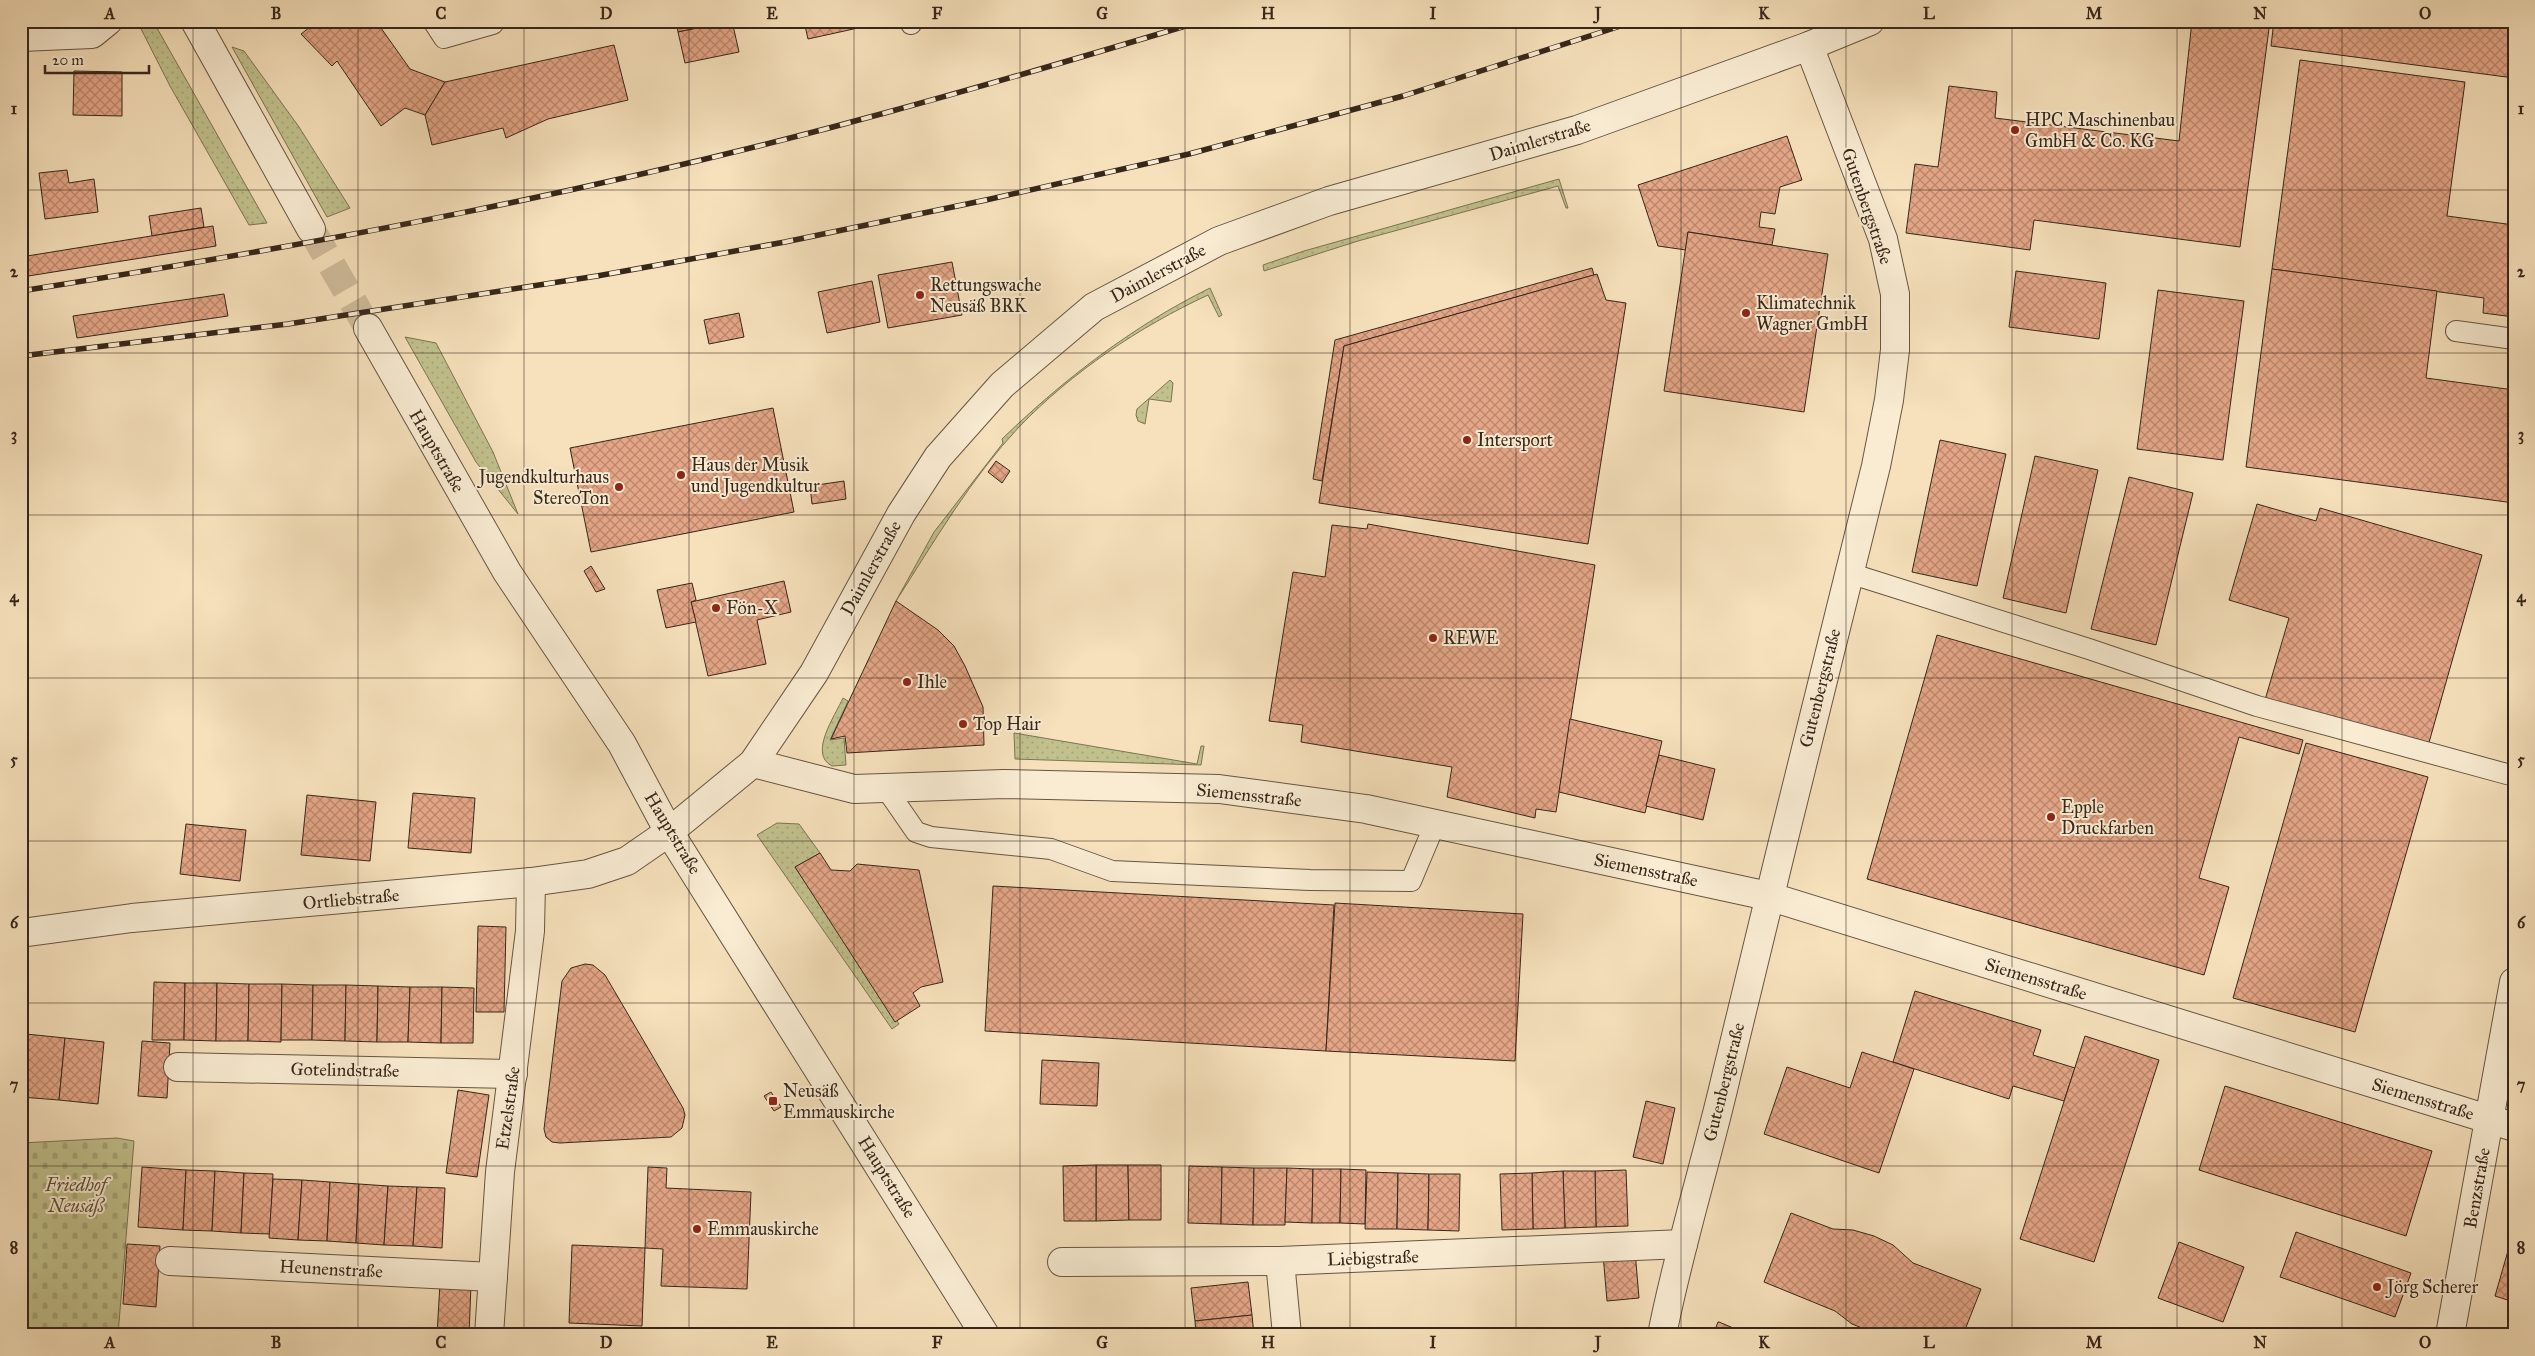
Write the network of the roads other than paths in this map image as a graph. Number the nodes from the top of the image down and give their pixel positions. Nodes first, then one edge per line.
1 (195, 21) edge
2 (433, 21) edge
3 (495, 21) edge
4 (1870, 21) edge
5 (107, 23) edge
6 (21, 37) edge
7 (1809, 46) junction
8 (311, 229) tunnel mouth
9 (368, 328) tunnel mouth
10 (2456, 331) dead end
11 (2514, 339) edge
12 (1849, 573) junction
13 (753, 763) junction
14 (2514, 776) edge
15 (887, 790) junction
16 (1435, 824) junction
17 (669, 832) junction
18 (531, 882) junction
19 (1768, 896) junction
20 (21, 933) edge
21 (2514, 982) edge
22 (178, 1067) dead end
23 (512, 1074) junction
24 (2502, 1124) edge
25 (1684, 1244) junction
26 (170, 1261) dead end
27 (1280, 1261) junction
28 (1062, 1262) dead end
29 (492, 1277) junction
30 (489, 1335) edge
31 (985, 1335) edge
32 (1287, 1335) edge
33 (1662, 1335) edge
34 (2450, 1335) edge

1 - 8 street
2 - 3 lane
4 - 7 street, Daimlerstraße
5 - 6 street
7 - 12 street, Gutenbergstraße
7 - 13 street, Daimlerstraße
9 - 17 street, Hauptstraße
10 - 11 lane
12 - 14 lane
12 - 19 street, Gutenbergstraße
13 - 15 street, Siemensstraße
13 - 17 street, Daimlerstraße
15 - 16 street, Siemensstraße
15 - 16 lane
16 - 19 street, Siemensstraße
17 - 18 street, Ortliebstraße
17 - 31 street, Hauptstraße
18 - 20 street, Ortliebstraße
18 - 23 street, Etzelstraße
19 - 24 street, Siemensstraße
19 - 25 street, Gutenbergstraße
21 - 24 street, Benzstraße
22 - 23 street, Gotelindstraße
23 - 29 street, Etzelstraße
24 - 34 street, Benzstraße
25 - 27 street, Liebigstraße
25 - 33 street, Gutenbergstraße
26 - 29 street, Heunenstraße
27 - 28 street, Liebigstraße
27 - 32 street
29 - 30 street, Etzelstraße

